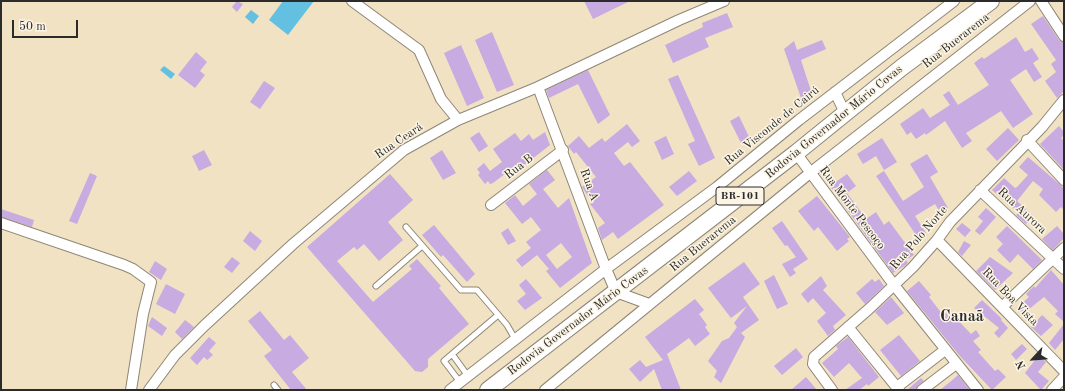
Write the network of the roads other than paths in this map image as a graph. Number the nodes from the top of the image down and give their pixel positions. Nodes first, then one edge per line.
1 (352, 1) edge
2 (724, 1) edge
3 (954, 1) edge
4 (991, 1) edge
5 (1030, 1) edge
6 (1041, 1) edge
7 (1064, 36) edge
8 (538, 87) junction
9 (835, 92) junction
10 (1064, 100) edge
11 (845, 113) junction
12 (458, 120) junction
13 (1027, 140) junction
14 (563, 150) junction
15 (796, 153) junction
16 (810, 174) junction
17 (1064, 180) edge
18 (980, 190) junction
19 (492, 205) dead end
20 (1, 223) edge
21 (406, 227) dead end
22 (937, 240) junction
23 (422, 246) junction
24 (1064, 248) edge
25 (1053, 258) junction
26 (606, 269) junction
27 (1064, 269) edge
28 (894, 285) junction
29 (376, 286) dead end
30 (616, 292) junction
31 (649, 304) junction
32 (1002, 307) junction
33 (498, 315) junction
34 (848, 327) junction
35 (515, 339) junction
36 (945, 350) junction
37 (452, 354) junction
38 (956, 364) junction
39 (1064, 371) edge
40 (1064, 377) edge
41 (464, 379) junction
42 (274, 385) dead end
43 (494, 388) edge
44 (898, 389) edge
45 (131, 390) edge
46 (149, 390) edge
47 (278, 390) edge
48 (450, 390) edge
49 (545, 390) edge
50 (832, 390) edge
51 (922, 390) edge
52 (978, 390) edge
53 (1052, 390) edge

1 - 12 street
2 - 8 street, Rua Ceará
3 - 9 street, Rua Visconde de Cairú
4 - 11 highway, Rodovia Governador Mário Covas / BR-101
5 - 16 street, Rua Buerarema
6 - 7 street
8 - 12 street, Rua Ceará
8 - 14 street, Rua A
9 - 11 street
9 - 26 street, Rua Visconde de Cairú
10 - 13 street, Rua Polo Norte
11 - 15 highway, Rodovia Governador Mário Covas / BR-101
12 - 46 street, Rua Ceará
13 - 17 street
13 - 18 street, Rua Polo Norte
14 - 19 street, Rua B
14 - 26 street, Rua A
15 - 16 street, Rua Monte Pescoço
15 - 30 highway, Rodovia Governador Mário Covas / BR-101
16 - 28 street, Rua Monte Pescoço
16 - 31 street, Rua Buerarema
18 - 22 street, Rua Polo Norte
18 - 25 street, Rua Aurora
20 - 45 street
21 - 23 lane
22 - 28 street, Rua Polo Norte
22 - 32 street, Rua Boa Vista
23 - 29 lane
23 - 33 lane
24 - 25 street
25 - 27 street, Rua Aurora
25 - 32 street
26 - 30 street, Rua A
26 - 35 street, Rua Visconde de Cairú
28 - 34 street, Rua Polo Norte
28 - 36 street, Rua Monte Pescoço
30 - 31 street
30 - 43 highway, Rodovia Governador Mário Covas / BR-101
31 - 49 street, Rua Buerarema
32 - 39 street, Rua Boa Vista
33 - 35 lane
33 - 37 lane
34 - 44 street
34 - 50 street, Rua Polo Norte
35 - 41 street, Rua Visconde de Cairú
36 - 38 street, Rua Monte Pescoço
36 - 44 street
37 - 41 lane
37 - 41 lane
38 - 51 street
38 - 52 street, Rua Monte Pescoço
40 - 53 street
41 - 48 street, Rua Visconde de Cairú
42 - 47 lane

